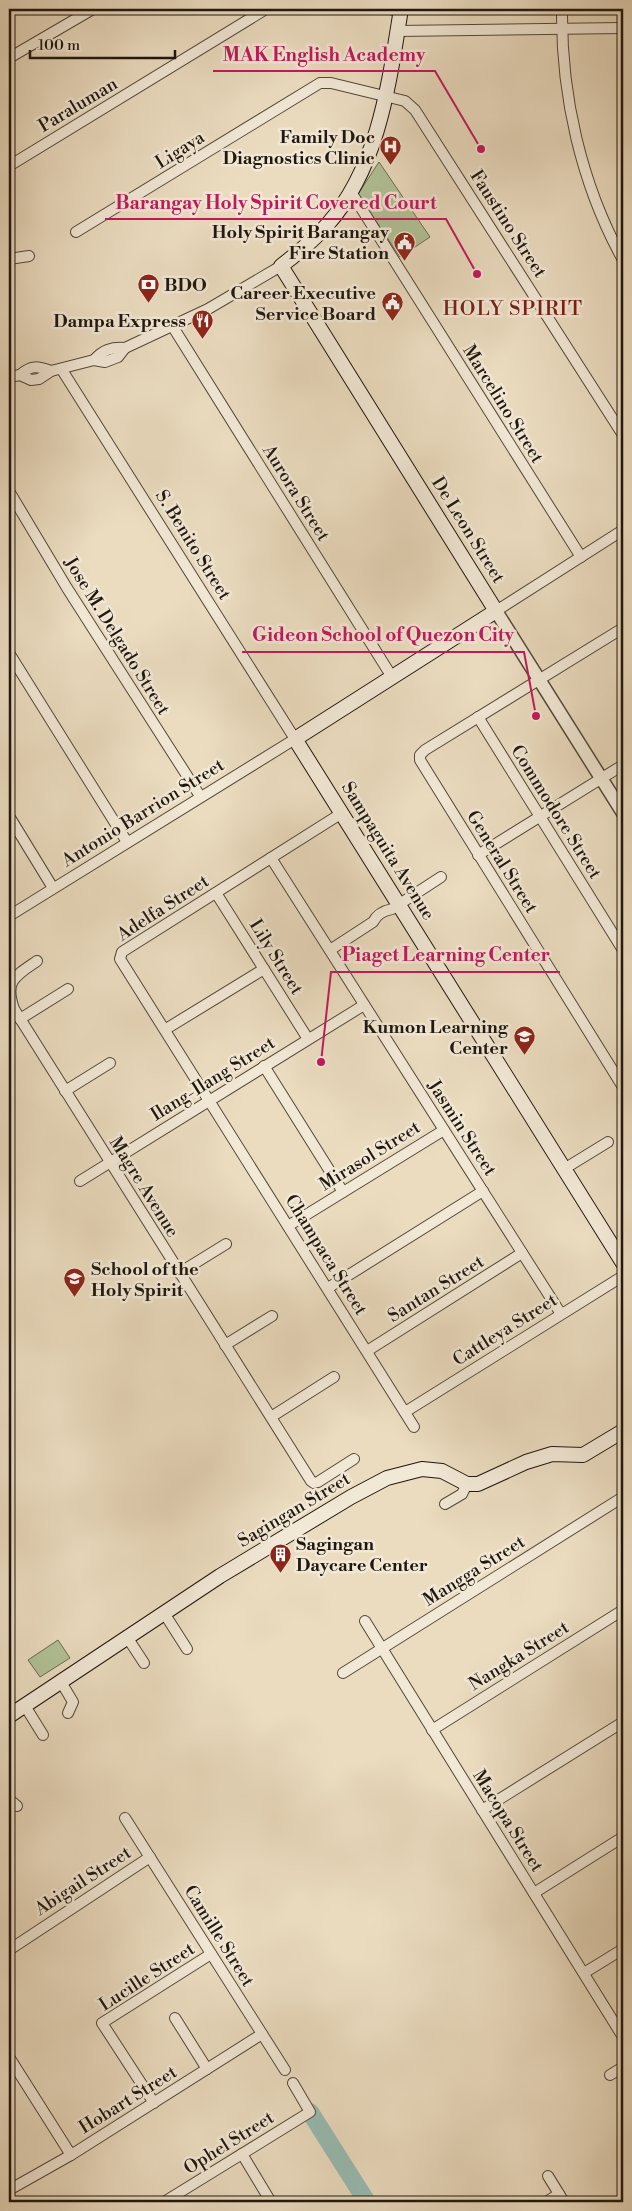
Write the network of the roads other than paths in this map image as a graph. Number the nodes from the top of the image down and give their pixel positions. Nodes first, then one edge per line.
1 (93, 9) edge
2 (266, 9) edge
3 (562, 9) edge
4 (397, 10) edge
5 (562, 28) junction
6 (623, 28) edge
7 (397, 31) junction
8 (9, 58) edge
9 (386, 96) junction
10 (9, 166) edge
11 (351, 192) junction
12 (76, 232) dead end
13 (29, 256) dead end
14 (9, 259) edge
15 (623, 260) edge
16 (282, 266) junction
17 (173, 327) junction
18 (62, 370) junction
19 (14, 376) edge
20 (623, 435) edge
21 (9, 491) edge
22 (623, 530) edge
23 (581, 557) junction
24 (496, 611) junction
25 (623, 628) edge
26 (9, 653) edge
27 (392, 677) junction
28 (539, 680) junction
29 (478, 717) junction
30 (295, 739) junction
31 (623, 765) edge
32 (601, 779) junction
33 (200, 796) junction
34 (342, 813) junction
35 (623, 813) edge
36 (9, 816) edge
37 (540, 817) junction
38 (128, 842) junction
39 (478, 855) junction
40 (271, 858) junction
41 (441, 877) dead end
42 (53, 888) junction
43 (216, 893) junction
44 (396, 907) junction
45 (9, 916) edge
46 (330, 950) junction
47 (623, 950) edge
48 (37, 961) dead end
49 (264, 968) junction
50 (68, 989) dead end
51 (364, 1005) junction
52 (20, 1020) junction
53 (166, 1029) junction
54 (308, 1039) junction
55 (110, 1063) dead end
56 (264, 1066) junction
57 (623, 1088) edge
58 (65, 1091) junction
59 (210, 1100) junction
60 (444, 1130) junction
61 (608, 1142) dead end
62 (109, 1162) junction
63 (564, 1169) junction
64 (80, 1181) dead end
65 (483, 1191) junction
66 (343, 1192) junction
67 (288, 1226) junction
68 (226, 1244) dead end
69 (522, 1253) junction
70 (623, 1263) edge
71 (179, 1273) junction
72 (623, 1276) edge
73 (328, 1288) junction
74 (561, 1314) junction
75 (272, 1316) dead end
76 (224, 1344) junction
77 (367, 1352) junction
78 (334, 1377) dead end
79 (405, 1412) junction
80 (271, 1417) junction
81 (414, 1427) dead end
82 (623, 1431) edge
83 (354, 1459) dead end
84 (467, 1484) junction
85 (623, 1497) edge
86 (445, 1504) dead end
87 (623, 1610) edge
88 (164, 1613) junction
89 (365, 1621) dead end
90 (127, 1637) junction
91 (382, 1648) junction
92 (187, 1649) dead end
93 (144, 1663) dead end
94 (343, 1673) dead end
95 (61, 1682) junction
96 (25, 1706) junction
97 (68, 1713) dead end
98 (9, 1716) edge
99 (623, 1722) edge
100 (432, 1730) junction
101 (43, 1735) dead end
102 (482, 1810) junction
103 (125, 1818) dead end
104 (623, 1837) edge
105 (150, 1857) junction
106 (534, 1893) junction
107 (623, 1949) edge
108 (9, 1950) edge
109 (211, 1954) junction
110 (584, 1973) junction
111 (175, 2018) dead end
112 (262, 2034) junction
113 (623, 2037) edge
114 (9, 2057) edge
115 (623, 2067) edge
116 (207, 2070) junction
117 (285, 2070) dead end
118 (610, 2075) dead end
119 (293, 2083) dead end
120 (154, 2104) junction
121 (242, 2154) junction
122 (71, 2155) junction
123 (548, 2176) dead end
124 (9, 2190) edge
125 (561, 2198) edge
126 (171, 2201) edge
127 (271, 2202) edge
128 (546, 2202) edge

1 - 8 street
2 - 10 street, Paraluman
3 - 5 street
4 - 7 main road
5 - 6 street
5 - 7 street
5 - 15 street
7 - 9 main road
9 - 11 main road
9 - 12 street, Ligaya
9 - 20 street, Faustino Street
11 - 16 main road
11 - 23 street, Marcelino Street
13 - 14 street
16 - 17 street
16 - 24 main road, De Leon Street
17 - 18 street
17 - 27 street, Aurora Street
18 - 19 street
18 - 30 street, S. Benito Street
21 - 33 street, Jose M. Delgado Street
22 - 23 street
23 - 24 street
24 - 27 main road
24 - 28 street, De Leon Street
25 - 28 street
26 - 38 street
27 - 30 main road
28 - 29 street
28 - 32 street, De Leon Street
29 - 37 street, Commodore Street
29 - 39 street, General Street
30 - 33 street, Antonio Barrion Street
30 - 34 main road, Sampaguita Avenue
31 - 32 street
32 - 35 street, De Leon Street
32 - 37 street
33 - 38 street, Antonio Barrion Street
34 - 40 street, Adelfa Street
34 - 44 main road, Sampaguita Avenue
36 - 42 street
37 - 39 street
37 - 47 street, Commodore Street
38 - 42 street, Antonio Barrion Street
39 - 57 street, General Street
40 - 43 street, Adelfa Street
40 - 46 street, Jasmin Street
41 - 44 street
42 - 45 street, Antonio Barrion Street
43 - 49 street, Lily Street
43 - 53 street, Adelfa Street
44 - 46 street
44 - 63 main road, Sampaguita Avenue
46 - 51 street, Jasmin Street
48 - 52 street, Magre Avenue
49 - 53 street
49 - 54 street, Lily Street
50 - 52 street
51 - 54 street, Ilang-Ilang Street
51 - 60 street, Jasmin Street
52 - 58 street, Magre Avenue
53 - 59 street, Adelfa Street
54 - 56 street, Ilang-Ilang Street
55 - 58 street
56 - 59 street, Ilang-Ilang Street
56 - 66 street
58 - 62 street, Magre Avenue
59 - 62 street, Ilang-Ilang Street
59 - 67 street, Champaca Street
60 - 65 street, Jasmin Street
60 - 66 street, Mirasol Street
61 - 63 street
62 - 64 street, Ilang-Ilang Street
62 - 71 street, Magre Avenue
63 - 70 main road, Sampaguita Avenue
65 - 69 street, Jasmin Street
65 - 73 street
66 - 67 street, Mirasol Street
67 - 73 street, Champaca Street
68 - 71 street
69 - 74 street, Jasmin Street
69 - 77 street, Santan Street
71 - 76 street, Magre Avenue
72 - 74 street, Cattleya Street
73 - 77 street, Champaca Street
74 - 79 street, Cattleya Street
75 - 76 street
76 - 80 street, Magre Avenue
77 - 79 street, Champaca Street
78 - 80 street
79 - 81 street, Champaca Street
80 - 83 street, Magre Avenue
82 - 84 main road
84 - 86 street
84 - 88 main road, Sagingan Street
85 - 91 street, Mangga Street
87 - 100 street, Nangka Street
88 - 90 main road, Sagingan Street
88 - 92 street
89 - 91 street, Macopa Street
90 - 93 street
90 - 95 main road, Sagingan Street
91 - 94 street, Mangga Street
91 - 100 street, Macopa Street
95 - 96 main road, Sagingan Street
95 - 97 street
96 - 98 main road, Sagingan Street
96 - 101 street
99 - 102 street
100 - 102 street, Macopa Street
102 - 106 street, Macopa Street
103 - 105 street, Camille Street
104 - 106 street
105 - 108 street, Abigail Street
105 - 109 street, Camille Street
106 - 110 street, Macopa Street
107 - 110 street
109 - 112 street, Camille Street
109 - 120 street, Lucille Street
110 - 113 street, Macopa Street
111 - 116 street
112 - 116 street, Hobart Street
112 - 117 street, Camille Street
114 - 122 street
115 - 118 street
116 - 120 street, Hobart Street
119 - 121 street, Ophel Street
120 - 122 street, Hobart Street
121 - 126 street, Ophel Street
121 - 127 street
122 - 124 street, Hobart Street
123 - 125 street
125 - 128 street

